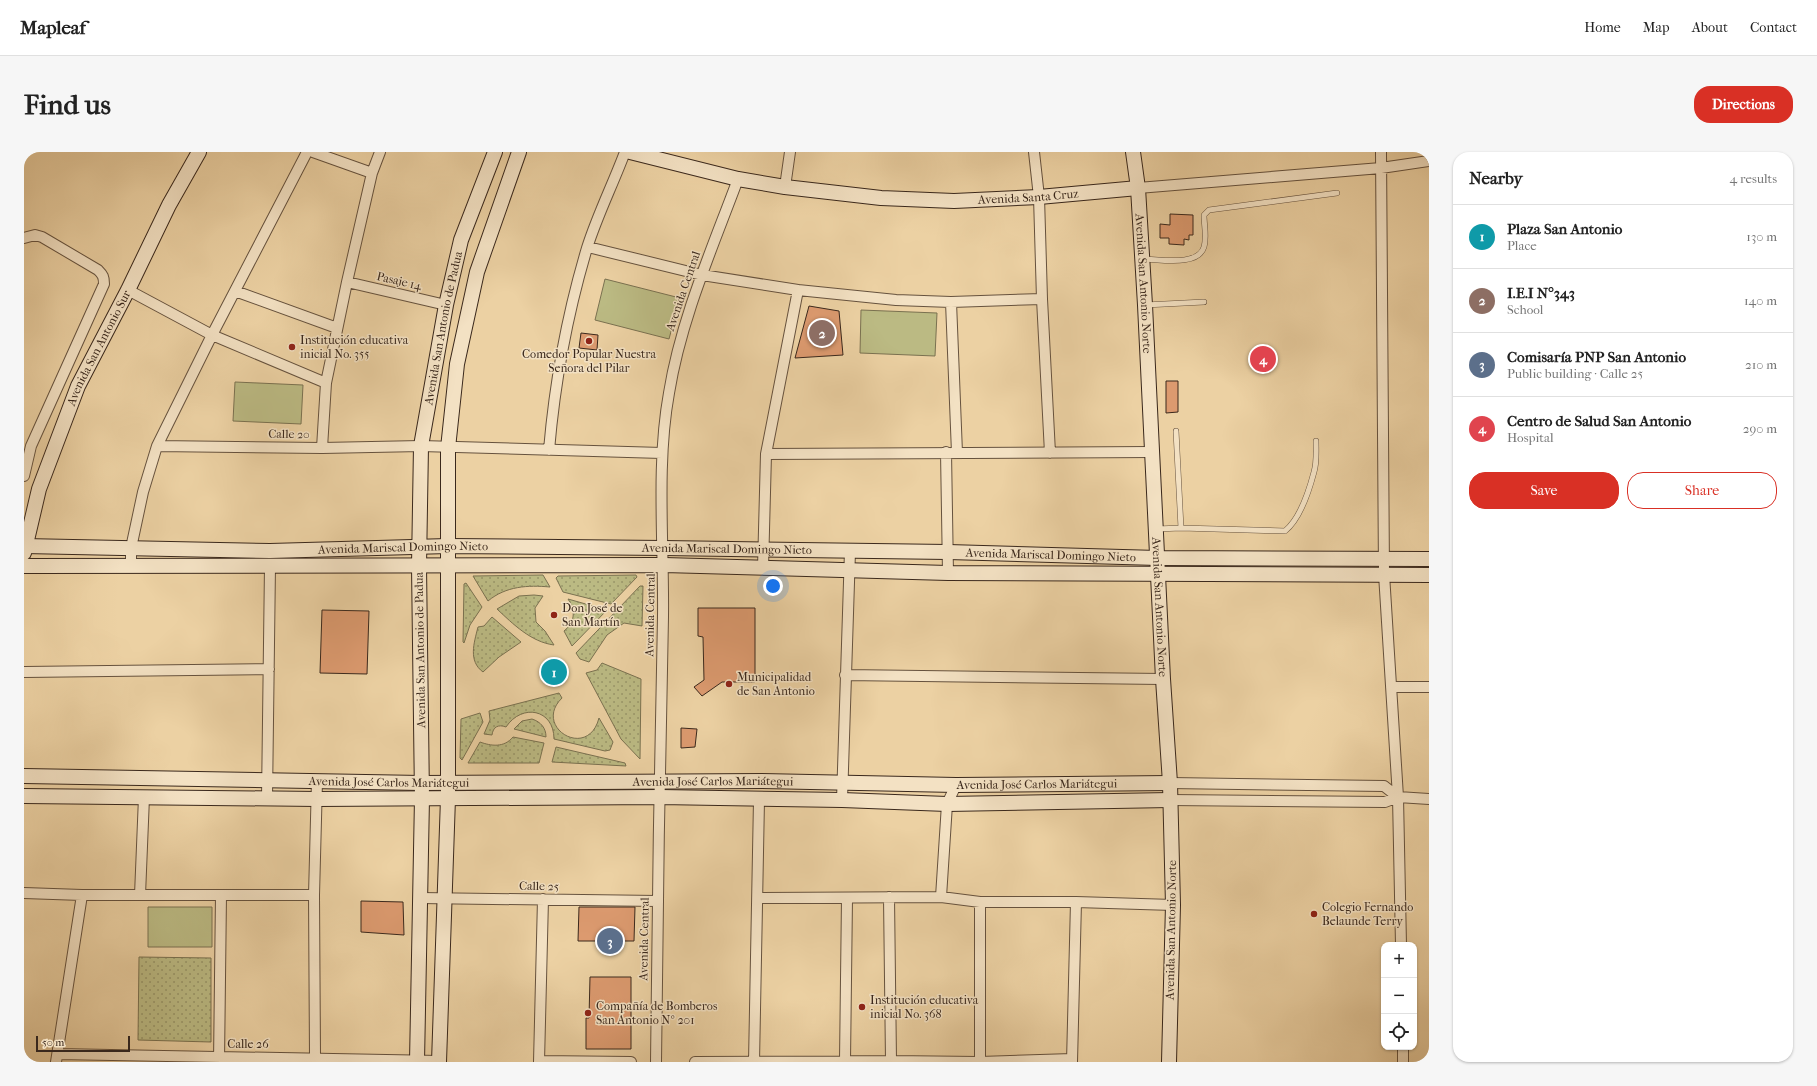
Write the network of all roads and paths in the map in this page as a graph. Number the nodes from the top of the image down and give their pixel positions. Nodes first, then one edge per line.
1 (199, 152) edge
2 (307, 152) edge
3 (313, 152) edge
4 (380, 152) edge
5 (495, 152) edge
6 (519, 152) edge
7 (625, 152) edge
8 (630, 152) edge
9 (790, 152) edge
10 (1034, 152) edge
11 (1133, 152) edge
12 (1381, 152) edge
13 (1429, 161) edge
14 (1381, 168) junction
15 (372, 173) junction
16 (738, 179) junction
17 (785, 187) junction
18 (1138, 188) junction
19 (1337, 193) dead end
20 (1039, 197) junction
21 (24, 238) edge
22 (588, 247) junction
23 (1142, 259) junction
24 (702, 275) junction
25 (346, 282) junction
26 (128, 290) junction
27 (798, 290) junction
28 (235, 291) junction
29 (1042, 299) junction
30 (952, 302) junction
31 (1204, 302) dead end
32 (446, 305) junction
33 (1145, 305) junction
34 (337, 328) junction
35 (212, 334) junction
36 (326, 383) junction
37 (1176, 431) dead end
38 (1316, 441) dead end
39 (157, 446) junction
40 (421, 446) junction
41 (322, 448) junction
42 (448, 448) junction
43 (549, 450) junction
44 (946, 452) junction
45 (1050, 452) junction
46 (1152, 452) junction
47 (662, 453) junction
48 (957, 453) junction
49 (766, 454) junction
50 (24, 476) edge
51 (1181, 528) junction
52 (1156, 529) junction
53 (448, 546) junction
54 (420, 547) junction
55 (24, 548) edge
56 (131, 548) junction
57 (664, 548) junction
58 (763, 550) junction
59 (808, 550) junction
60 (850, 551) junction
61 (948, 552) junction
62 (1158, 558) junction
63 (1384, 558) junction
64 (1429, 559) edge
65 (448, 564) junction
66 (664, 565) junction
67 (24, 566) edge
68 (131, 566) junction
69 (270, 566) junction
70 (419, 566) junction
71 (763, 568) junction
72 (807, 569) junction
73 (849, 570) junction
74 (948, 573) junction
75 (1159, 573) junction
76 (1384, 574) junction
77 (1429, 575) edge
78 (270, 669) junction
79 (24, 672) edge
80 (845, 675) junction
81 (1163, 680) junction
82 (1391, 687) junction
83 (1429, 687) edge
84 (24, 776) edge
85 (267, 780) junction
86 (317, 781) junction
87 (421, 782) junction
88 (448, 782) junction
89 (660, 782) junction
90 (843, 782) junction
91 (1170, 783) junction
92 (956, 785) junction
93 (24, 796) edge
94 (144, 797) junction
95 (660, 797) junction
96 (1398, 797) junction
97 (267, 798) junction
98 (317, 798) junction
99 (422, 798) junction
100 (448, 798) junction
101 (1429, 799) edge
102 (759, 800) junction
103 (842, 800) junction
104 (1170, 800) junction
105 (947, 804) junction
106 (24, 893) edge
107 (82, 895) junction
108 (140, 895) junction
109 (314, 895) junction
110 (221, 896) junction
111 (444, 897) junction
112 (889, 897) junction
113 (941, 897) junction
114 (420, 898) junction
115 (758, 898) junction
116 (847, 898) junction
117 (543, 899) junction
118 (657, 901) junction
119 (980, 902) junction
120 (1076, 902) junction
121 (1173, 905) junction
122 (1401, 942) edge
123 (1403, 1050) edge
124 (315, 1057) junction
125 (57, 1058) edge
126 (219, 1060) edge
127 (417, 1061) edge
128 (439, 1061) edge
129 (539, 1061) edge
130 (845, 1061) junction
131 (868, 1061) edge
132 (891, 1061) junction
133 (1072, 1061) edge
134 (632, 1062) edge
135 (656, 1062) edge
136 (695, 1062) edge
137 (754, 1062) edge
138 (980, 1062) edge
139 (1169, 1062) edge
140 (1404, 1062) edge

1 - 26 street, Avenida San Antonio Sur
2 - 28 street
3 - 15 street
4 - 15 street
5 - 32 street, Avenida San Antonio de Padua
6 - 42 street, Avenida San Antonio de Padua
7 - 22 street
8 - 16 street, Avenida Santa Cruz
9 - 17 street
10 - 20 street
11 - 18 street, Avenida San Antonio Norte
12 - 14 street
13 - 14 street, Avenida Santa Cruz
14 - 18 street, Avenida Santa Cruz
14 - 63 street
15 - 25 street
16 - 17 street, Avenida Santa Cruz
16 - 24 street, Avenida Central
17 - 20 street, Avenida Santa Cruz
18 - 20 street, Avenida Santa Cruz
18 - 23 street, Avenida San Antonio Norte
19 - 23 lane
20 - 29 street
21 - 50 street
22 - 24 street
22 - 43 street
23 - 33 street, Avenida San Antonio Norte
24 - 27 street
24 - 47 street, Avenida Central
25 - 32 street, Pasaje 14
25 - 34 street
26 - 35 street
26 - 55 street, Avenida San Antonio Sur
27 - 30 street
27 - 49 street
28 - 34 street
28 - 35 street
29 - 30 street
29 - 45 street
30 - 48 street
31 - 33 lane
32 - 40 street, Avenida San Antonio de Padua
33 - 46 street, Avenida San Antonio Norte
34 - 36 street
35 - 36 street
35 - 39 street
36 - 41 street
37 - 51 lane
38 - 51 lane
39 - 41 street, Calle 20
39 - 56 street
40 - 41 street, Calle 20
40 - 42 street, Calle 20
40 - 54 street, Avenida San Antonio de Padua
42 - 43 street, Calle 20
42 - 53 street, Avenida San Antonio de Padua
43 - 47 street, Calle 20
44 - 48 street
44 - 49 street
44 - 61 street
45 - 46 street
45 - 48 street
46 - 52 street, Avenida San Antonio Norte
47 - 57 street, Avenida Central
49 - 58 street
51 - 52 lane
52 - 62 street, Avenida San Antonio Norte
53 - 54 street, Avenida Mariscal Domingo Nieto
53 - 57 street, Avenida Mariscal Domingo Nieto
53 - 65 street, Avenida San Antonio de Padua
54 - 56 street, Avenida Mariscal Domingo Nieto
54 - 70 street, Avenida San Antonio de Padua
55 - 56 street, Avenida Mariscal Domingo Nieto
56 - 68 street
57 - 58 street, Avenida Mariscal Domingo Nieto
57 - 66 street, Avenida Central
58 - 59 street, Avenida Mariscal Domingo Nieto
58 - 71 street
59 - 60 street, Avenida Mariscal Domingo Nieto
59 - 72 street
60 - 61 street, Avenida Mariscal Domingo Nieto
60 - 73 street
61 - 62 street, Avenida Mariscal Domingo Nieto
61 - 74 street
62 - 63 street, Avenida Mariscal Domingo Nieto
62 - 75 street, Avenida San Antonio Norte
63 - 64 street, Avenida Mariscal Domingo Nieto
63 - 76 street
65 - 66 street, Avenida Mariscal Domingo Nieto
65 - 70 street, Avenida Mariscal Domingo Nieto
65 - 88 street, Avenida San Antonio de Padua
66 - 71 street, Avenida Mariscal Domingo Nieto
66 - 89 street, Avenida Central
67 - 68 street, Avenida Mariscal Domingo Nieto
68 - 69 street, Avenida Mariscal Domingo Nieto
69 - 70 street, Avenida Mariscal Domingo Nieto
69 - 78 street
70 - 87 street, Avenida San Antonio de Padua
71 - 72 street, Avenida Mariscal Domingo Nieto
72 - 73 street, Avenida Mariscal Domingo Nieto
73 - 74 street, Avenida Mariscal Domingo Nieto
73 - 80 street
74 - 75 street, Avenida Mariscal Domingo Nieto
75 - 76 street, Avenida Mariscal Domingo Nieto
75 - 81 street, Avenida San Antonio Norte
76 - 77 street, Avenida Mariscal Domingo Nieto
76 - 82 street
78 - 79 street
78 - 85 street
80 - 81 street
80 - 90 street
81 - 91 street, Avenida San Antonio Norte
82 - 83 street
82 - 96 street
84 - 85 street, Avenida José Carlos Mariátegui
85 - 86 street, Avenida José Carlos Mariátegui
85 - 97 street
86 - 87 street, Avenida José Carlos Mariátegui
86 - 98 street
87 - 88 street, Avenida José Carlos Mariátegui
87 - 99 street, Avenida San Antonio de Padua
88 - 89 street, Avenida José Carlos Mariátegui
88 - 100 street, Avenida San Antonio de Padua
89 - 90 street, Avenida José Carlos Mariátegui
89 - 95 street, Avenida Central
90 - 92 street, Avenida José Carlos Mariátegui
90 - 103 street
91 - 92 street, Avenida José Carlos Mariátegui
91 - 96 street, Avenida José Carlos Mariátegui
91 - 104 street, Avenida San Antonio Norte
92 - 105 street
93 - 94 street, Avenida José Carlos Mariátegui
94 - 97 street, Avenida José Carlos Mariátegui
94 - 108 street
95 - 100 street, Avenida José Carlos Mariátegui
95 - 102 street, Avenida José Carlos Mariátegui
95 - 118 street, Avenida Central
96 - 101 street, Avenida José Carlos Mariátegui
96 - 104 street, Avenida José Carlos Mariátegui
96 - 122 street
97 - 98 street, Avenida José Carlos Mariátegui
98 - 99 street, Avenida José Carlos Mariátegui
98 - 109 street
99 - 100 street, Avenida José Carlos Mariátegui
99 - 114 street, Avenida San Antonio de Padua
100 - 111 street, Avenida San Antonio de Padua
102 - 103 street, Avenida José Carlos Mariátegui
102 - 115 street
103 - 105 street, Avenida José Carlos Mariátegui
104 - 105 street, Avenida José Carlos Mariátegui
104 - 121 street, Avenida San Antonio Norte
105 - 113 street
106 - 107 street
107 - 108 street
107 - 125 street
108 - 110 street
109 - 110 street
109 - 124 street
110 - 126 street
111 - 114 street, Calle 25
111 - 117 street, Calle 25
111 - 128 street, Avenida San Antonio de Padua
112 - 113 street
112 - 116 street
112 - 132 street
113 - 119 street
114 - 127 street, Avenida San Antonio de Padua
115 - 116 street
115 - 137 street
116 - 130 street
117 - 118 street, Calle 25
117 - 129 street
118 - 135 street, Avenida Central
119 - 120 street
119 - 138 street
120 - 121 street
120 - 133 street
121 - 139 street, Avenida San Antonio Norte
123 - 140 street
124 - 126 street, Calle 26
124 - 127 street, Calle 26
125 - 126 street, Calle 26
127 - 128 street, Calle 26
129 - 134 street
130 - 131 street
130 - 137 street
131 - 132 street
132 - 138 street
133 - 138 street
136 - 137 street

